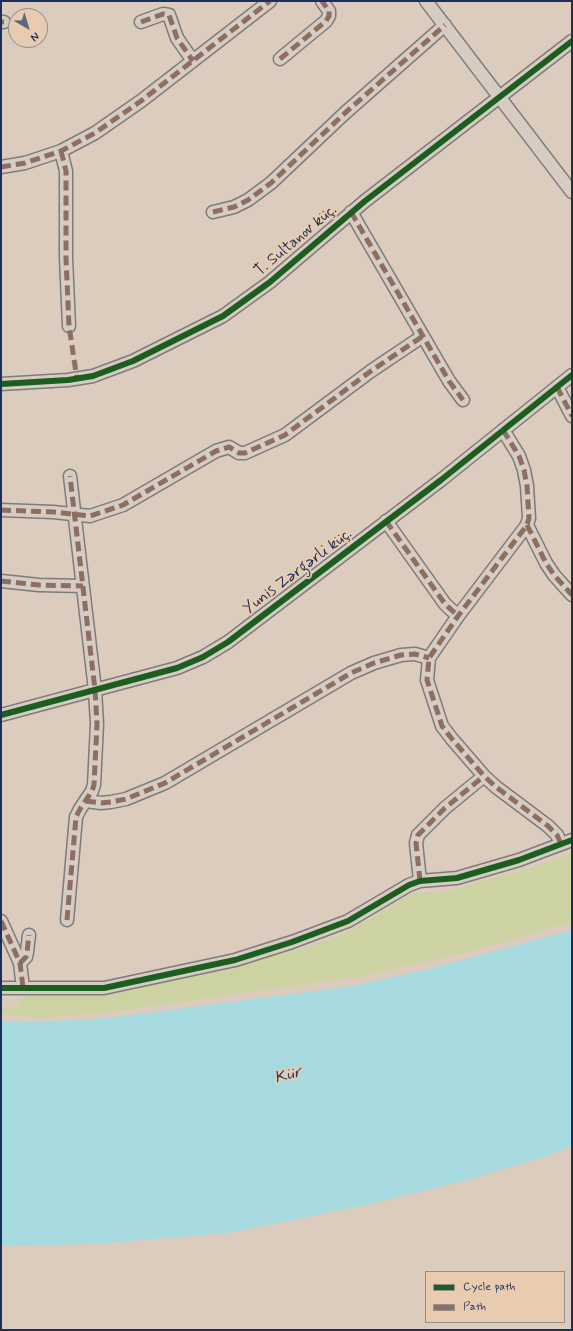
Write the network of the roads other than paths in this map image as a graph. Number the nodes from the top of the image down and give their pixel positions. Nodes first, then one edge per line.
1 (270, 1) edge
2 (322, 1) edge
3 (426, 1) edge
4 (142, 22) dead end
5 (445, 25) junction
6 (572, 41) edge
7 (280, 59) dead end
8 (192, 61) junction
9 (499, 96) junction
10 (60, 151) junction
11 (1, 167) edge
12 (572, 192) edge
13 (213, 212) dead end
14 (351, 212) junction
15 (69, 326) dead end
16 (423, 336) junction
17 (572, 375) edge
18 (1, 384) edge
19 (557, 387) junction
20 (463, 400) dead end
21 (572, 416) edge
22 (503, 430) junction
23 (70, 476) dead end
24 (1, 510) edge
25 (74, 514) junction
26 (386, 521) junction
27 (527, 525) junction
28 (1, 581) edge
29 (82, 586) junction
30 (572, 595) edge
31 (458, 616) junction
32 (429, 658) junction
33 (95, 690) junction
34 (1, 715) edge
35 (484, 776) junction
36 (86, 801) junction
37 (567, 842) edge
38 (420, 881) junction
39 (67, 920) dead end
40 (1, 921) edge
41 (29, 935) dead end
42 (20, 963) junction
43 (1, 988) edge
44 (23, 988) junction

1 - 8 street
2 - 7 street
3 - 5 street
4 - 8 street
5 - 9 street
5 - 13 street
6 - 9 street, T. Sultanov küç.
8 - 10 street
9 - 12 street
9 - 14 street, T. Sultanov küç.
10 - 11 street
10 - 15 street
14 - 16 street
14 - 18 street, T. Sultanov küç.
16 - 20 street
16 - 25 street
17 - 19 street, Yunis Zərgərli küç.
19 - 21 street
19 - 22 street, Yunis Zərgərli küç.
22 - 26 street, Yunis Zərgərli küç.
22 - 27 street
23 - 25 street
24 - 25 street
25 - 29 street
26 - 31 street
26 - 33 street, Yunis Zərgərli küç.
27 - 30 street
27 - 31 street
28 - 29 street
29 - 33 street
31 - 32 street
32 - 35 street
32 - 36 street
33 - 34 street, Yunis Zərgərli küç.
33 - 36 street
35 - 37 street
35 - 38 street
36 - 39 street
37 - 38 street
38 - 44 street
40 - 42 street
41 - 42 street
42 - 44 street
43 - 44 street

